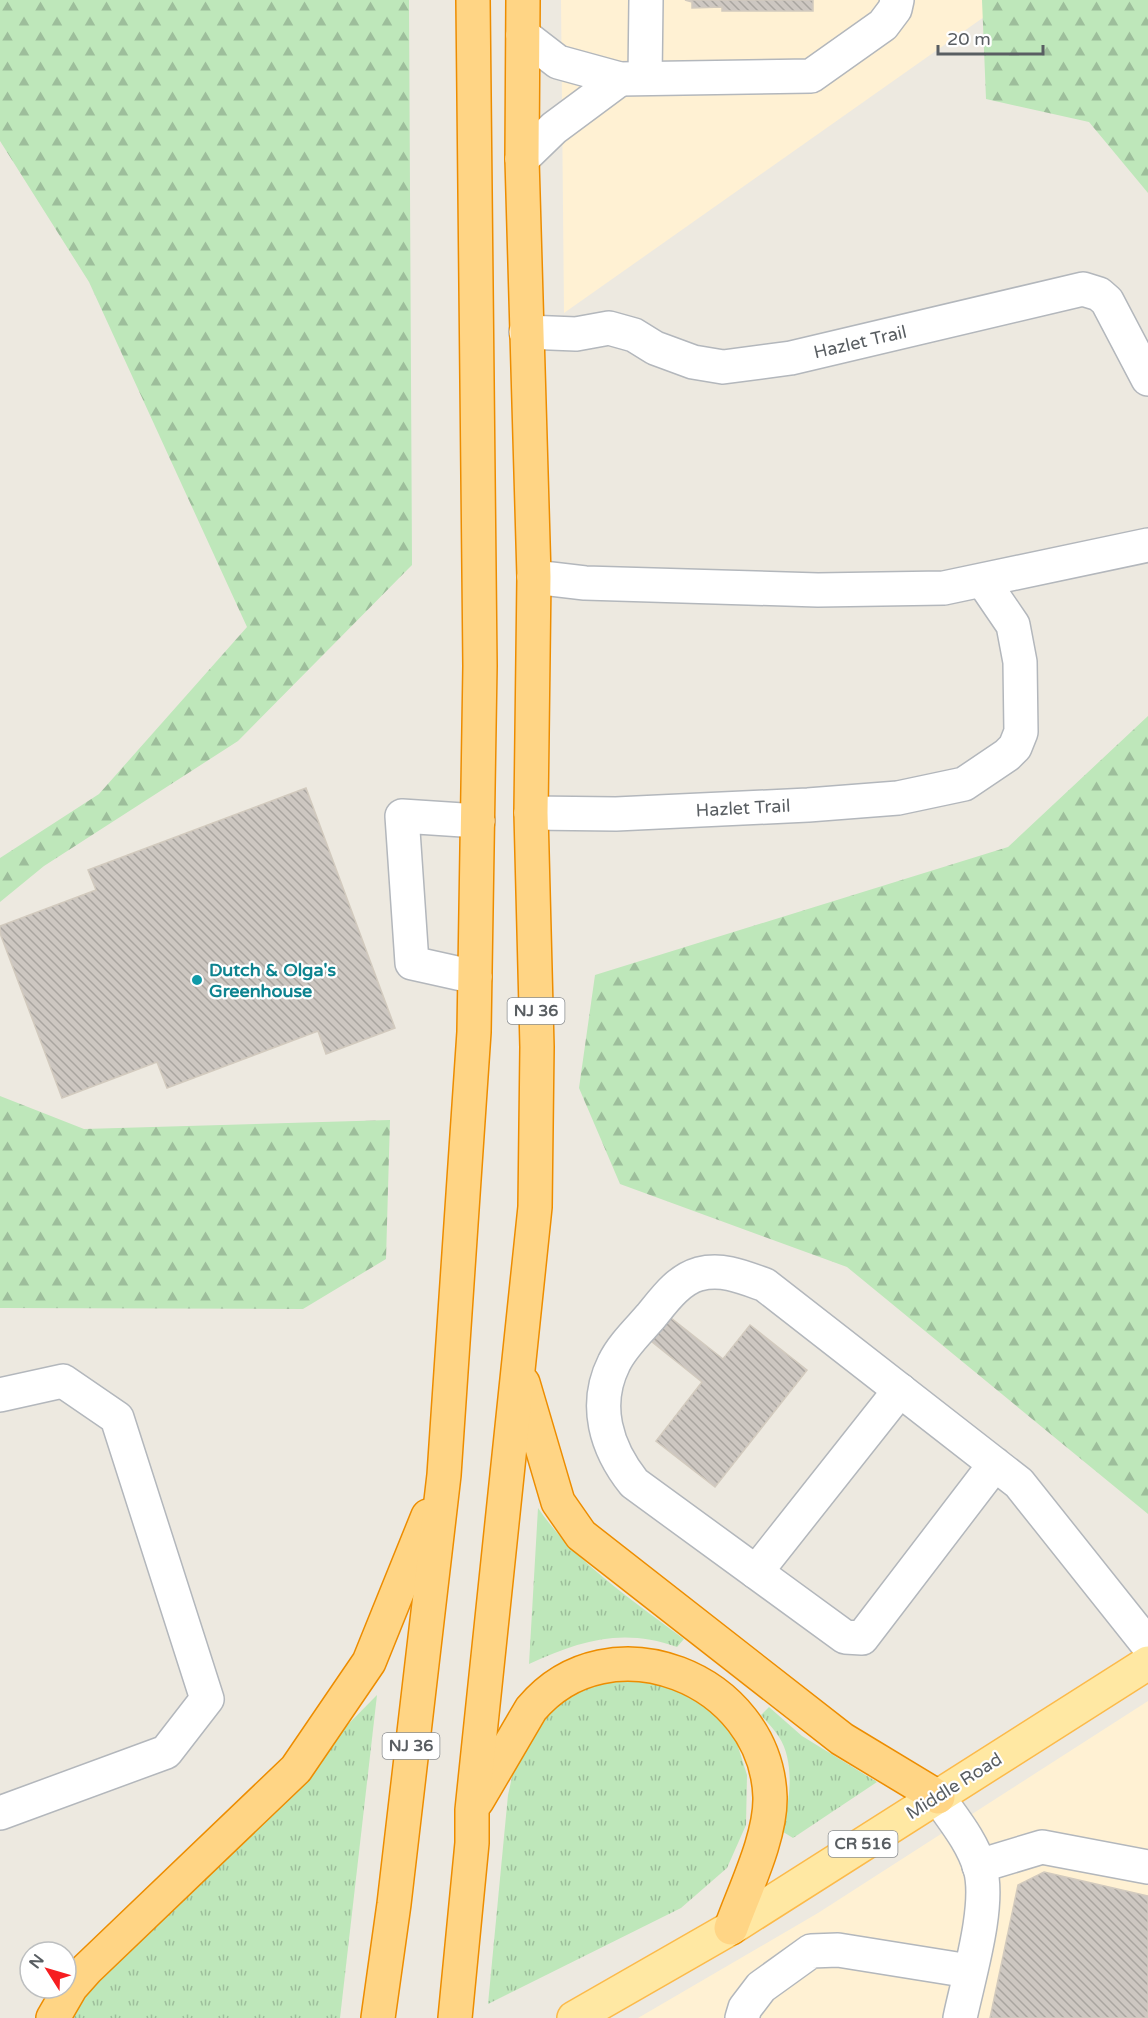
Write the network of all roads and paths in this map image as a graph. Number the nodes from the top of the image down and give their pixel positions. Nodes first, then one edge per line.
1 (472, 0) edge
2 (523, 0) edge
3 (646, 0) edge
4 (875, 0) edge
5 (897, 0) edge
6 (523, 35) junction
7 (792, 76) junction
8 (632, 78) junction
9 (522, 159) junction
10 (526, 332) junction
11 (1148, 379) edge
12 (1148, 545) edge
13 (534, 577) junction
14 (983, 581) junction
15 (531, 813) junction
16 (477, 821) junction
17 (475, 977) junction
18 (519, 1368) junction
19 (900, 1390) junction
20 (0, 1395) edge
21 (995, 1464) junction
22 (444, 1475) junction
23 (756, 1572) junction
24 (1148, 1646) edge
25 (1148, 1663) edge
26 (938, 1797) junction
27 (472, 1810) junction
28 (0, 1813) edge
29 (979, 1866) junction
30 (1148, 1868) edge
31 (731, 1928) junction
32 (969, 1971) junction
33 (589, 2016) edge
34 (52, 2018) edge
35 (378, 2018) edge
36 (455, 2018) edge
37 (742, 2018) edge
38 (960, 2018) edge

1 - 16 highway, NJ 36
2 - 6 highway, NJ 36
3 - 8 street
4 - 7 street
5 - 7 street
6 - 8 street
6 - 9 highway, NJ 36
7 - 8 street
8 - 9 street
9 - 10 highway, NJ 36
10 - 11 street, Hazlet Trail
10 - 13 highway, NJ 36
12 - 14 street
13 - 14 street
13 - 15 highway, NJ 36
14 - 15 street, Hazlet Trail
15 - 18 highway, NJ 36
16 - 17 highway, NJ 36
16 - 17 street
17 - 22 highway, NJ 36
18 - 26 highway
18 - 27 highway, NJ 36
19 - 21 street
19 - 23 street
19 - 23 street
20 - 28 street
21 - 23 street
21 - 24 street
22 - 34 highway
22 - 35 highway, NJ 36
25 - 26 main road, Middle Road / CR 516
26 - 29 street
26 - 31 main road, Middle Road / CR 516
27 - 31 highway
27 - 36 highway, NJ 36
29 - 30 street
29 - 32 street
31 - 33 main road, Middle Road / CR 516
32 - 37 street
32 - 38 street

